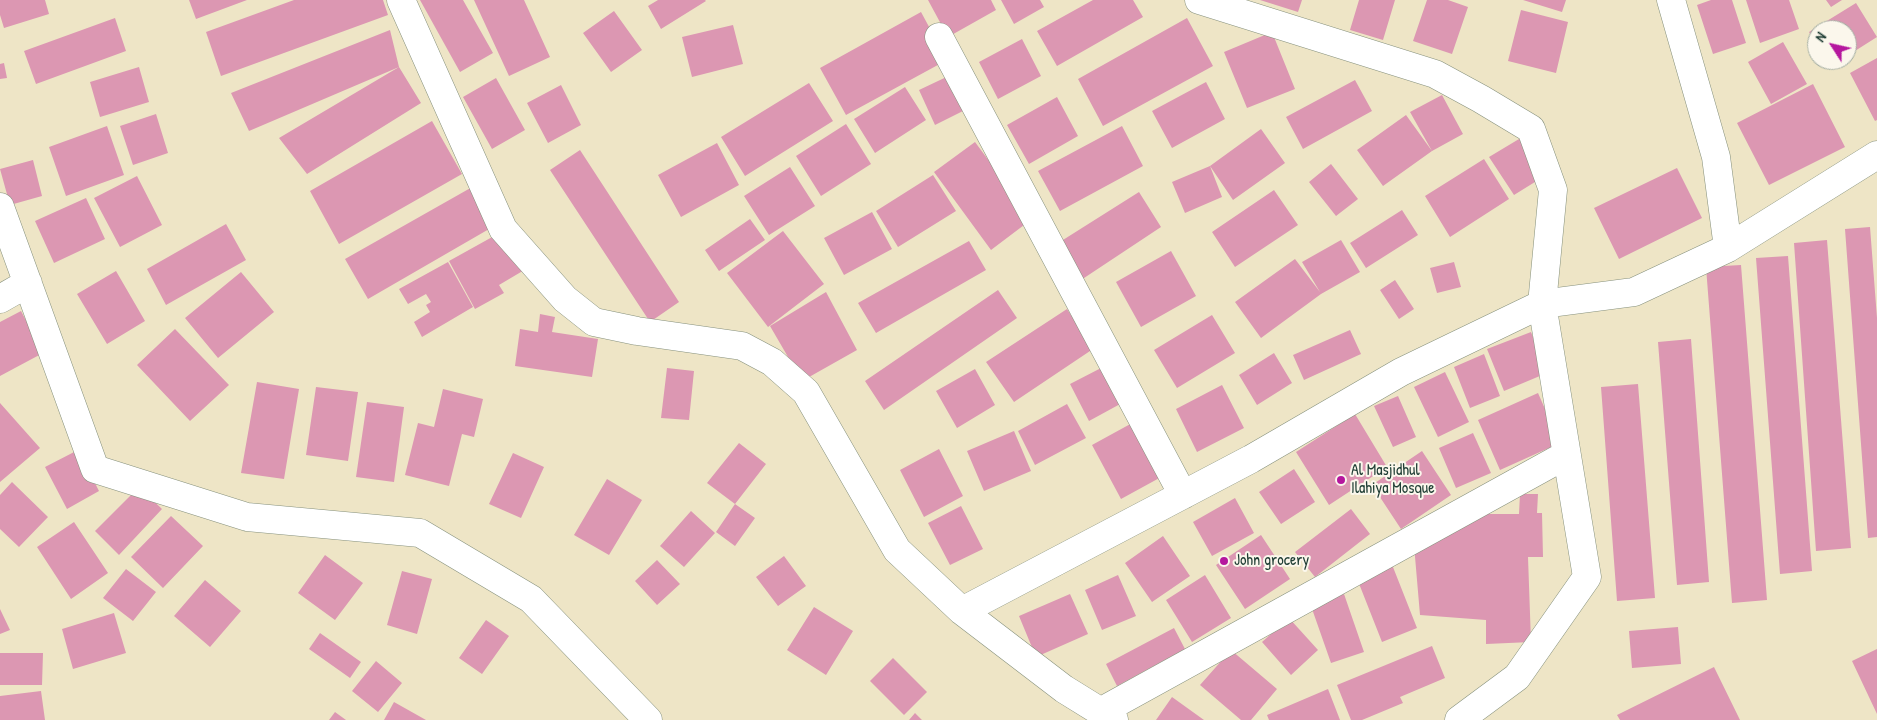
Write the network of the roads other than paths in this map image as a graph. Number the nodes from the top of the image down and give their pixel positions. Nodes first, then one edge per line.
1 (401, 0) edge
2 (1199, 0) edge
3 (1671, 0) edge
4 (939, 37) dead end
5 (1877, 155) edge
6 (0, 207) edge
7 (1728, 248) junction
8 (28, 284) junction
9 (0, 299) edge
10 (1542, 304) junction
11 (1566, 455) junction
12 (1183, 495) junction
13 (962, 612) junction
14 (1107, 716) edge
15 (648, 720) edge
16 (1459, 720) edge

1 - 13 street
2 - 10 street
3 - 7 street
4 - 12 street
5 - 7 street
6 - 8 street
7 - 10 street
8 - 9 street
8 - 15 street
10 - 11 street
10 - 12 street
11 - 14 street
11 - 16 street
12 - 13 street
13 - 14 street

